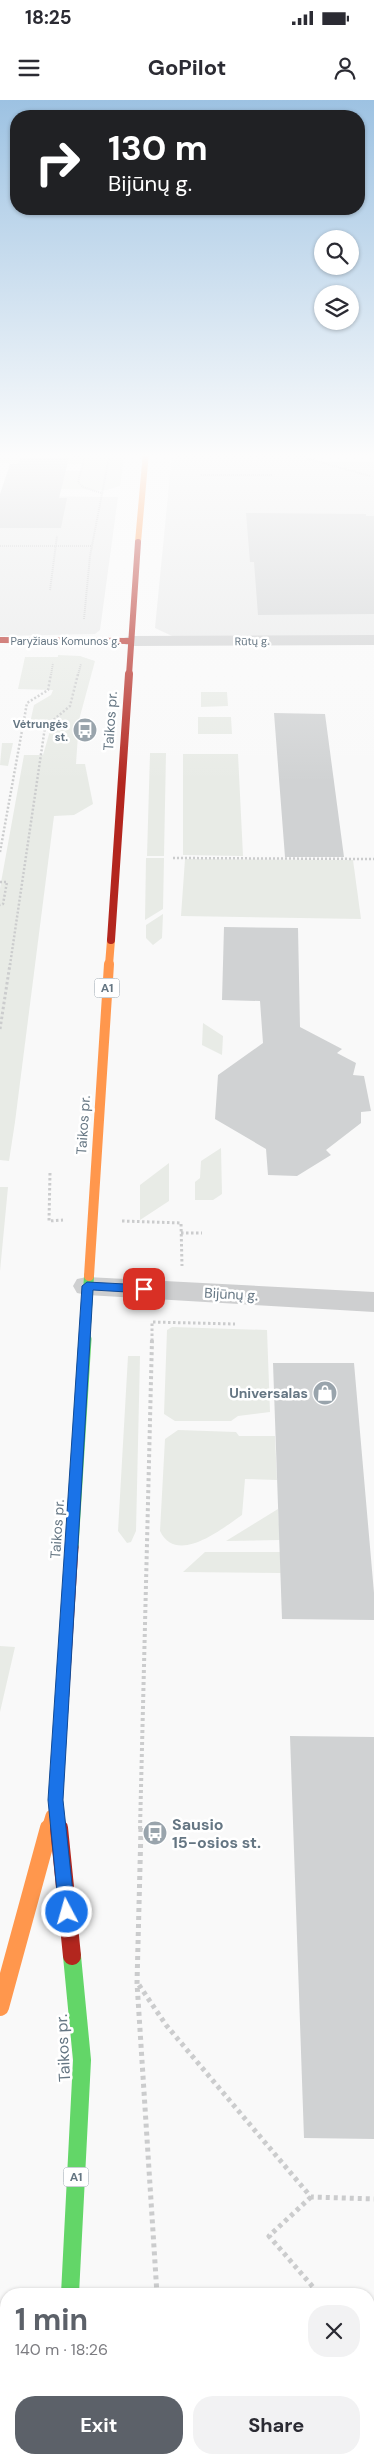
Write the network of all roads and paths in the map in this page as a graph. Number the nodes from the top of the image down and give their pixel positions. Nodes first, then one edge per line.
1 (54, 562) edge
2 (88, 562) edge
3 (137, 562) edge
4 (50, 590) dead end
5 (0, 640) edge
6 (374, 640) edge
7 (130, 641) junction
8 (82, 645) junction
9 (0, 852) edge
10 (173, 858) dead end
11 (374, 859) edge
12 (0, 882) edge
13 (0, 904) edge
14 (0, 1029) edge
15 (181, 1233) dead end
16 (202, 1233) dead end
17 (87, 1286) junction
18 (374, 1302) edge
19 (174, 1323) dead end
20 (56, 1800) junction
21 (137, 1983) junction
22 (0, 2007) edge
23 (311, 2197) junction
24 (374, 2199) edge
25 (70, 2288) edge
26 (157, 2288) edge
27 (314, 2288) edge

1 - 4 path
2 - 8 path
3 - 7 main road, Taikos pr. / A1
5 - 8 main road, Paryžiaus Komunos g.
6 - 7 street, Rūtų g.
7 - 8 main road, Paryžiaus Komunos g.
7 - 17 main road, Taikos pr. / A1
8 - 9 path
8 - 14 path
10 - 11 path
12 - 13 path
15 - 16 path
17 - 18 street, Bijūnų g.
17 - 20 main road, Taikos pr. / A1
19 - 21 path
20 - 22 main road, Taikos pr. / A1
20 - 25 main road, Taikos pr. / A1
21 - 23 path
21 - 26 path
23 - 24 path
23 - 27 path

